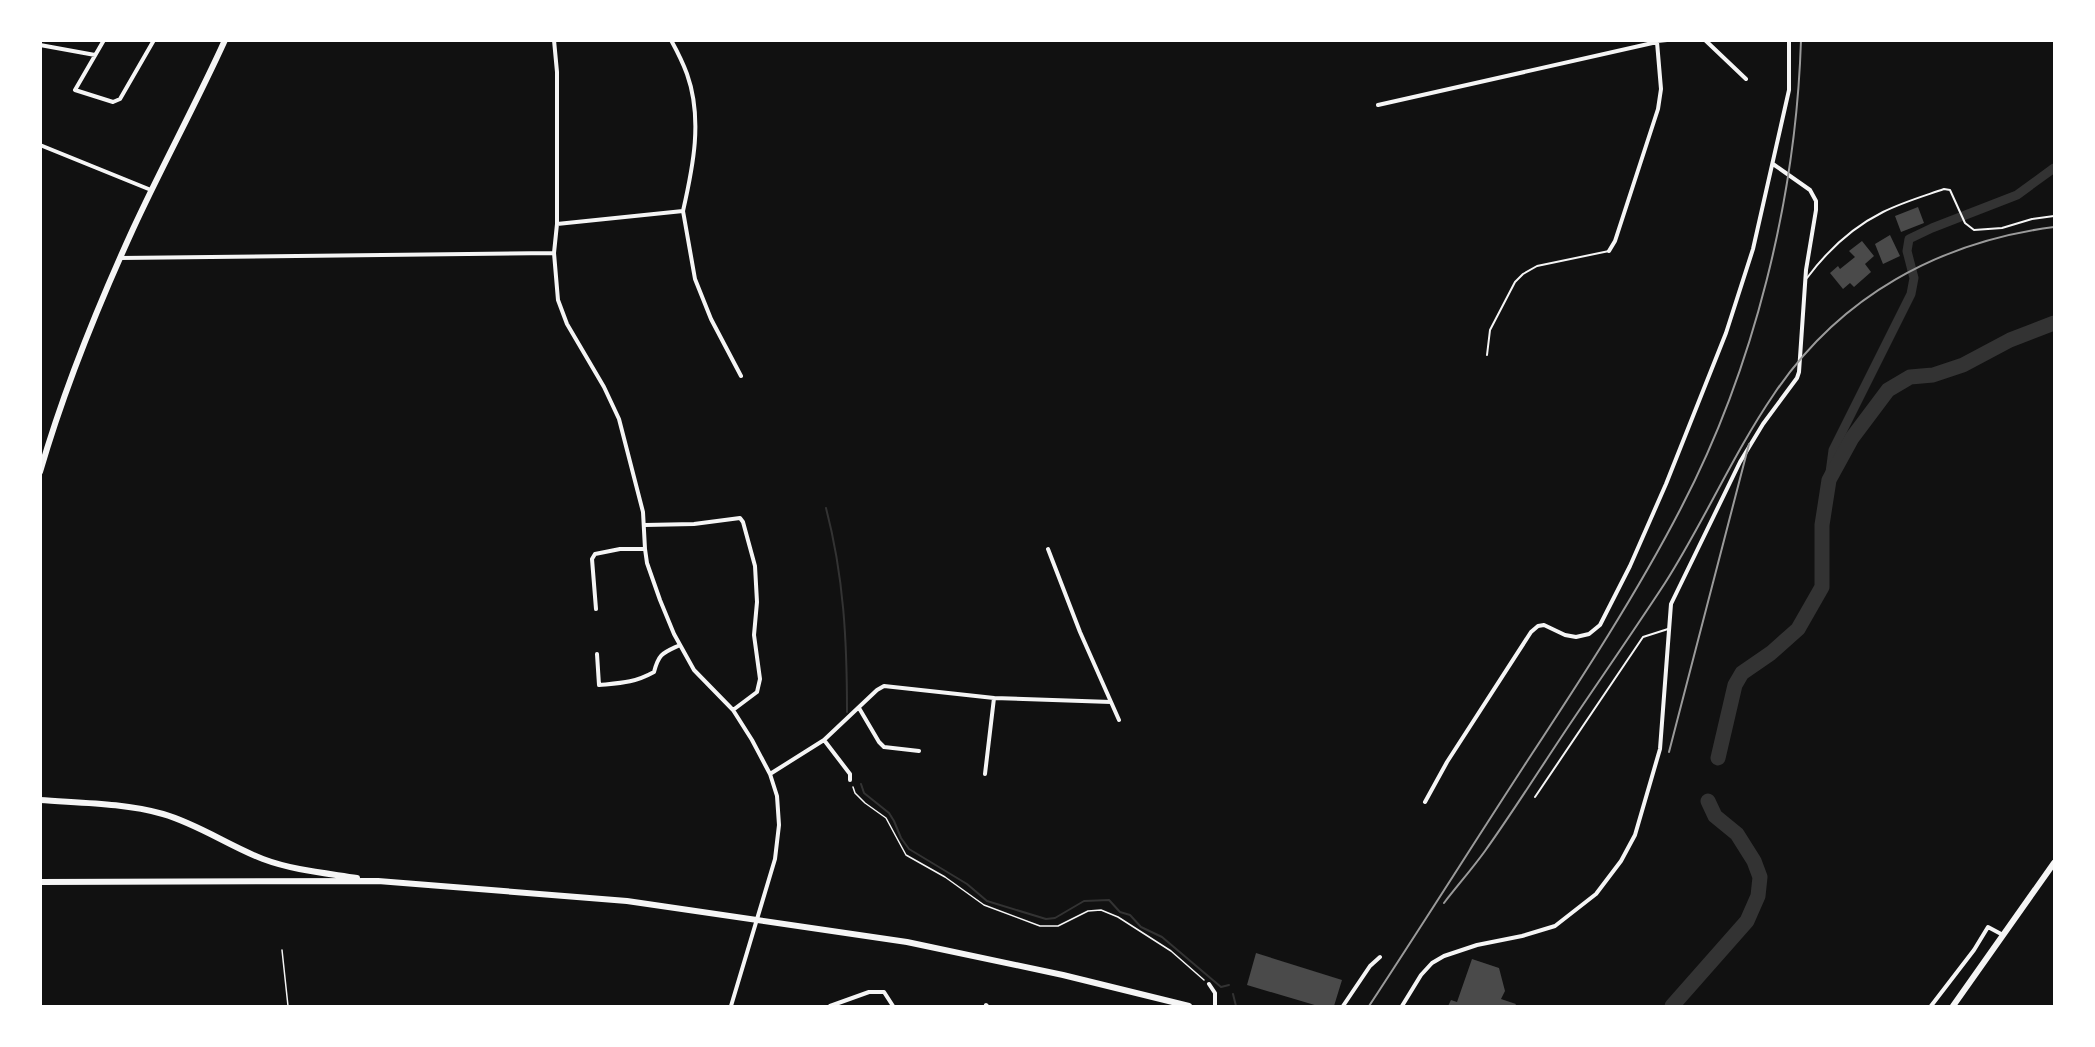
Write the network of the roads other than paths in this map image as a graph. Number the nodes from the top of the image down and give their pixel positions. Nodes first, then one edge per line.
1 (104, 40) edge
2 (154, 40) edge
3 (225, 40) edge
4 (554, 40) edge
5 (671, 40) edge
6 (1667, 40) edge
7 (1705, 40) edge
8 (1789, 40) edge
9 (1657, 41) edge
10 (40, 45) edge
11 (96, 55) junction
12 (1746, 78) dead end
13 (1378, 105) dead end
14 (40, 146) edge
15 (1773, 164) junction
16 (152, 190) junction
17 (683, 211) junction
18 (2055, 216) edge
19 (557, 225) junction
20 (1609, 251) joint
21 (554, 253) junction
22 (120, 258) junction
23 (1806, 280) junction
24 (1487, 355) dead end
25 (741, 376) dead end
26 (40, 472) edge
27 (645, 525) junction
28 (645, 549) junction
29 (1048, 549) dead end
30 (597, 609) dead end
31 (1668, 629) junction
32 (680, 645) junction
33 (597, 654) dead end
34 (994, 698) junction
35 (1111, 702) junction
36 (859, 708) junction
37 (733, 710) junction
38 (1119, 720) dead end
39 (824, 740) junction
40 (919, 751) dead end
41 (770, 774) junction
42 (985, 774) dead end
43 (850, 780) road end
44 (1535, 797) dead end
45 (40, 800) edge
46 (1425, 802) dead end
47 (2055, 862) edge
48 (378, 881) junction
49 (40, 882) edge
50 (2003, 935) junction
51 (1380, 957) dead end
52 (1209, 984) road end
53 (731, 1006) edge
54 (830, 1006) edge
55 (893, 1006) edge
56 (1189, 1006) edge
57 (1215, 1006) edge
58 (1343, 1006) edge
59 (1401, 1006) edge
60 (1931, 1006) edge
61 (1953, 1006) edge

1 - 11 street
2 - 11 street
3 - 16 main road
4 - 19 street
5 - 17 street
6 - 9 street
7 - 12 street
8 - 15 street
9 - 13 street
9 - 20 street
10 - 11 street
14 - 16 street
15 - 23 street
15 - 46 street
16 - 22 main road
17 - 19 street
17 - 25 street
18 - 23 lane
19 - 21 street
20 - 24 lane
21 - 22 street
21 - 27 street
22 - 26 main road
23 - 31 street
27 - 28 street
27 - 37 street
28 - 30 street
28 - 32 street
29 - 35 street
31 - 44 lane
31 - 59 street
32 - 33 street
32 - 37 street
34 - 35 street
34 - 36 street
34 - 42 street
35 - 38 street
36 - 39 street
36 - 40 street
37 - 41 street
39 - 41 street
39 - 43 street
41 - 53 street
45 - 48 main road
47 - 50 main road
48 - 49 main road
48 - 56 main road
50 - 60 street
50 - 61 main road
51 - 58 street
52 - 57 street
54 - 55 street

